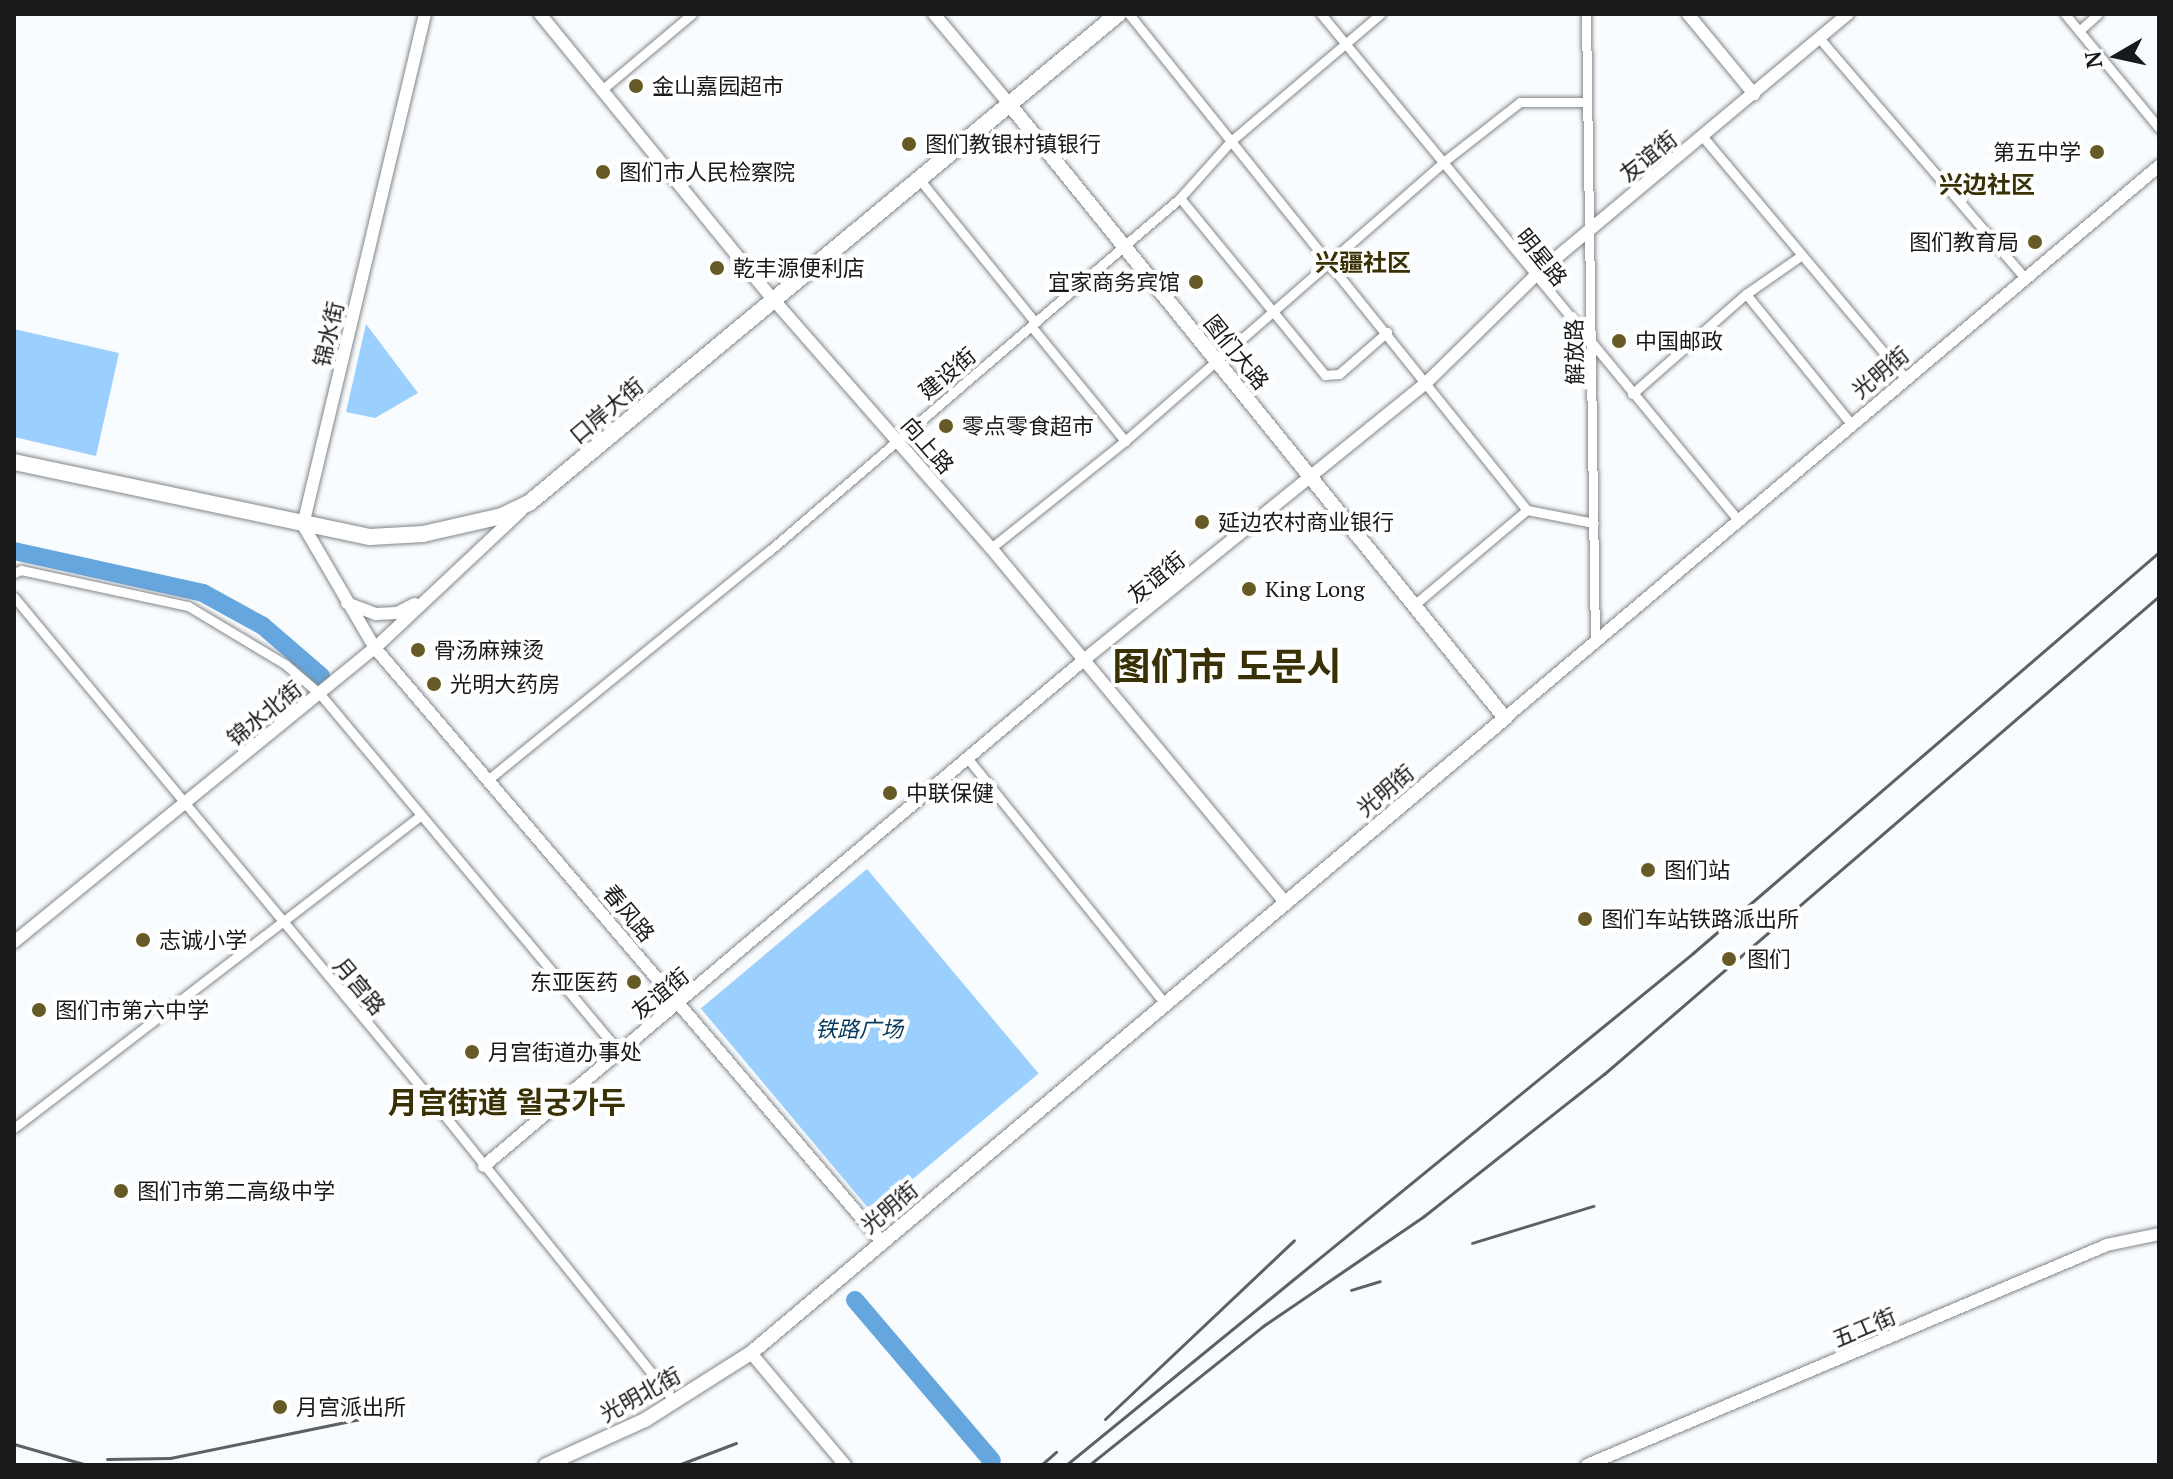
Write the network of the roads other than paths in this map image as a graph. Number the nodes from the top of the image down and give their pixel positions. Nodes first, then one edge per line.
1 (425, 14) edge
2 (540, 14) edge
3 (692, 14) edge
4 (934, 14) edge
5 (1118, 14) edge
6 (1129, 14) edge
7 (1321, 14) edge
8 (1380, 14) edge
9 (1586, 14) edge
10 (1688, 14) edge
11 (1848, 14) edge
12 (2065, 14) edge
13 (2098, 14) edge
14 (2079, 31) junction
15 (1820, 39) junction
16 (1345, 43) junction
17 (604, 88) junction
18 (1754, 94) junction
19 (1587, 102) junction
20 (1010, 105) junction
21 (2159, 128) edge
22 (1703, 137) junction
23 (1231, 141) junction
24 (1442, 163) junction
25 (2159, 166) edge
26 (920, 180) junction
27 (1180, 198) junction
28 (1589, 229) junction
29 (1123, 246) junction
30 (1802, 255) junction
31 (1332, 264) junction
32 (1535, 276) junction
33 (2026, 279) junction
34 (1746, 294) junction
35 (772, 298) junction
36 (1274, 313) junction
37 (1033, 324) junction
38 (1387, 332) junction
39 (1592, 348) junction
40 (1217, 362) junction
41 (1906, 379) junction
42 (1427, 382) junction
43 (1632, 394) junction
44 (1852, 425) junction
45 (897, 440) junction
46 (1125, 441) junction
47 (14, 462) edge
48 (1312, 479) junction
49 (529, 503) junction
50 (1527, 510) junction
51 (1739, 521) junction
52 (1594, 523) junction
53 (303, 525) junction
54 (991, 548) junction
55 (14, 573) edge
56 (14, 597) edge
57 (429, 597) junction
58 (347, 603) junction
59 (1414, 605) junction
60 (1595, 642) junction
61 (375, 648) junction
62 (1085, 659) junction
63 (320, 694) junction
64 (1505, 718) junction
65 (969, 760) junction
66 (489, 779) junction
67 (183, 805) junction
68 (420, 816) junction
69 (1286, 903) junction
70 (282, 920) junction
71 (14, 942) edge
72 (680, 1003) junction
73 (1165, 1004) junction
74 (619, 1051) junction
75 (14, 1128) edge
76 (484, 1166) junction
77 (2159, 1234) edge
78 (882, 1242) junction
79 (751, 1353) junction
80 (675, 1402) junction
81 (546, 1465) edge
82 (845, 1465) edge
83 (1587, 1465) edge

1 - 53 street, 锦水街
2 - 17 street, 向上路
3 - 17 street
4 - 20 street, 图们大路
5 - 20 highway, 口岸大街
6 - 23 street
7 - 16 street, 明星路
8 - 16 street, 建设街
9 - 19 street, 解放路
10 - 18 street
11 - 15 street, 友谊街
12 - 14 street
13 - 14 street
14 - 21 street
15 - 18 street, 友谊街
15 - 33 street
16 - 23 street, 建设街
16 - 24 street, 明星路
17 - 35 street, 向上路
18 - 22 street, 友谊街
19 - 24 street
19 - 28 street, 解放路
20 - 26 highway, 口岸大街
20 - 29 main road, 图们大路
22 - 28 street, 友谊街
22 - 30 street
23 - 27 street, 建设街
23 - 31 street
24 - 31 street
24 - 32 street, 明星路
25 - 33 street, 光明街
26 - 35 highway, 口岸大街
26 - 37 street
27 - 29 street, 建设街
27 - 36 street
28 - 32 street, 友谊街
28 - 39 street, 解放路
29 - 37 street, 建设街
29 - 40 main road, 图们大路
30 - 34 street
30 - 41 street
31 - 36 street
31 - 38 street
32 - 39 street, 明星路
32 - 42 street, 友谊街
33 - 41 street, 光明街
34 - 43 street
34 - 44 street
35 - 45 street, 向上路
35 - 49 highway, 口岸大街
36 - 38 street
36 - 40 street
37 - 45 street, 建设街
37 - 46 street
38 - 42 street
39 - 43 street, 明星路
39 - 52 street, 解放路
40 - 46 street
40 - 48 main road, 图们大路
41 - 44 street, 光明街
42 - 48 street, 友谊街
42 - 50 street
43 - 51 street, 明星路
44 - 51 street, 光明街
45 - 54 street, 向上路
45 - 66 street, 建设街
46 - 54 street
47 - 53 highway, 口岸大街
48 - 59 main road, 图们大路
48 - 62 street, 友谊街
49 - 53 highway, 口岸大街
49 - 57 street, 锦水北街
50 - 52 street
50 - 59 street
51 - 60 street, 光明街
52 - 60 street, 解放路
53 - 58 street
54 - 62 street, 向上路
55 - 63 street
56 - 67 street, 月宫路
57 - 58 street
57 - 61 street, 锦水北街
58 - 61 street
59 - 64 main road, 图们大路
60 - 64 street, 光明街
61 - 63 street, 锦水北街
61 - 66 street, 春风路
62 - 65 street, 友谊街
62 - 69 street, 向上路
63 - 67 street, 锦水北街
63 - 68 street
64 - 69 main road, 光明街
65 - 72 street, 友谊街
65 - 73 street
66 - 72 street, 春风路
67 - 70 street, 月宫路
67 - 71 street, 锦水北街
68 - 70 street
68 - 74 street
69 - 73 main road, 光明街
70 - 75 street
70 - 76 street, 月宫路
72 - 74 street, 友谊街
72 - 78 street, 春风路
73 - 78 main road, 光明街
74 - 76 street, 友谊街
76 - 80 street, 月宫路
77 - 83 street, 五工街
78 - 79 main road, 光明街
79 - 80 main road, 光明北街
79 - 82 street
80 - 81 main road, 光明北街

